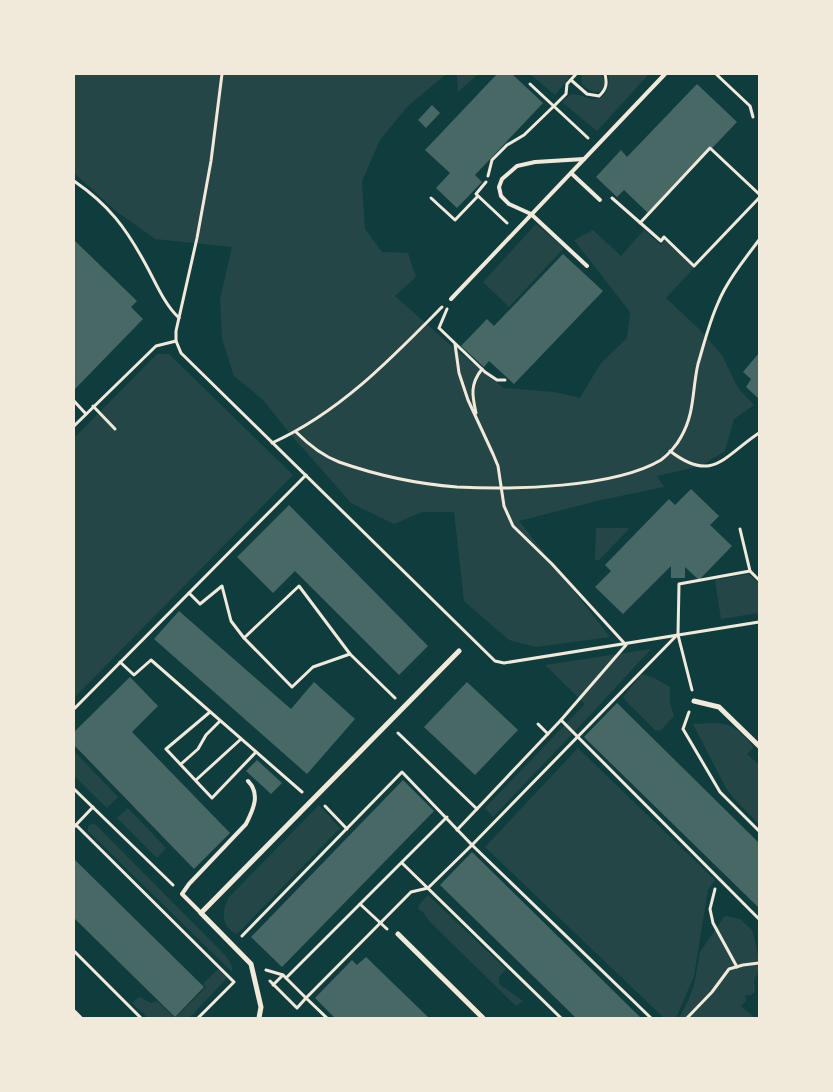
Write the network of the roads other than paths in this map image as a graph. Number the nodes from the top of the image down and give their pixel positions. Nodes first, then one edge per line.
1 (665, 74) edge
2 (584, 159) junction
3 (570, 173) junction
4 (600, 200) road end
5 (531, 214) junction
6 (587, 266) dead end
7 (451, 299) road end
8 (459, 651) dead end
9 (694, 700) road end
10 (759, 746) edge
11 (248, 781) dead end
12 (201, 913) junction
13 (398, 934) dead end
14 (74, 1012) edge
15 (80, 1018) edge
16 (259, 1018) edge
17 (483, 1018) edge

1 - 2 lane
2 - 3 lane
2 - 5 lane
3 - 4 lane
3 - 5 lane
5 - 6 lane
5 - 7 lane
8 - 12 street
9 - 10 street
11 - 12 lane
12 - 16 street
13 - 17 street
14 - 15 street

